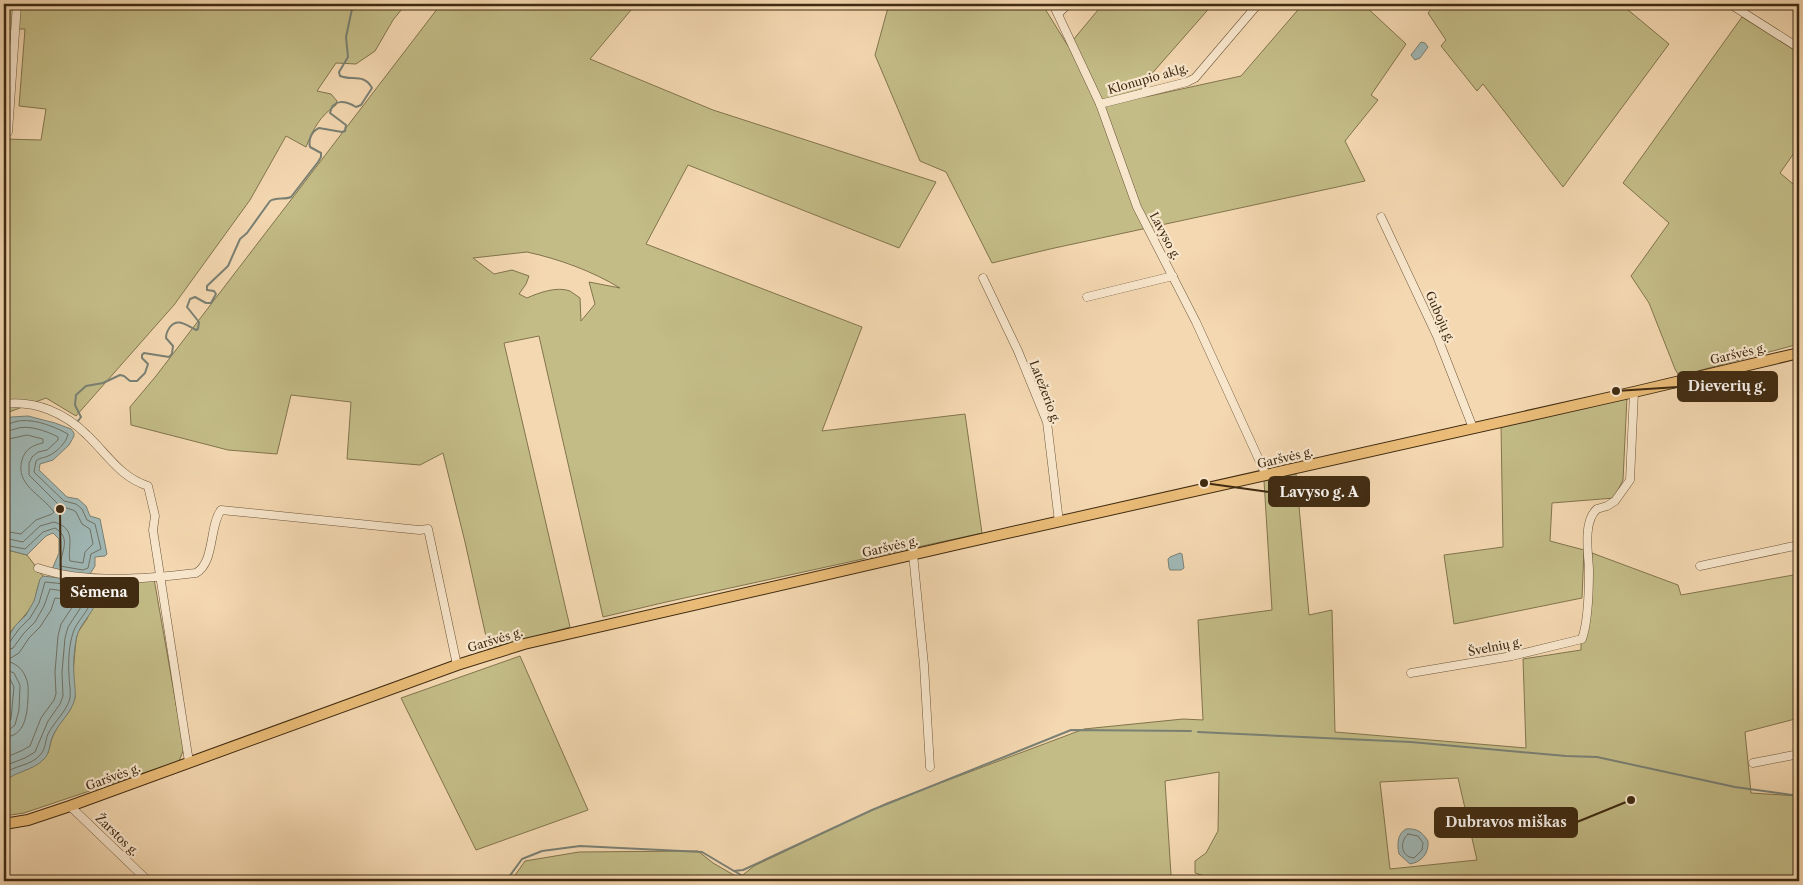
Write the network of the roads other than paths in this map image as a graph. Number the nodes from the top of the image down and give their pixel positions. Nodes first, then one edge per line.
1 (17, 4) edge
2 (1053, 4) edge
3 (1068, 4) edge
4 (1258, 4) edge
5 (1730, 4) edge
6 (1058, 14) junction
7 (1799, 48) edge
8 (1100, 104) junction
9 (8, 132) dead end
10 (1381, 217) dead end
11 (1173, 276) junction
12 (983, 278) dead end
13 (1087, 297) dead end
14 (1799, 353) edge
15 (1634, 392) junction
16 (4, 404) edge
17 (1474, 428) junction
18 (1266, 475) junction
19 (1059, 522) junction
20 (1799, 545) edge
21 (913, 554) junction
22 (1700, 566) dead end
23 (38, 568) dead end
24 (160, 577) junction
25 (457, 665) junction
26 (1411, 673) dead end
27 (1799, 754) edge
28 (189, 762) junction
29 (1753, 763) dead end
30 (930, 767) dead end
31 (70, 806) junction
32 (4, 824) edge
33 (148, 881) edge

1 - 9 street
2 - 6 street, Lavyso g.
3 - 6 street
4 - 8 street, Klonupio aklg.
5 - 7 street
6 - 8 street, Lavyso g.
8 - 11 street, Lavyso g.
10 - 17 street, Gubojų g.
11 - 13 street
11 - 18 street, Lavyso g.
12 - 19 street, Latežerio g.
14 - 15 main road, Garšvės g.
15 - 17 main road, Garšvės g.
15 - 26 street, Švelnių g.
16 - 24 street
17 - 18 main road, Garšvės g.
18 - 19 main road, Garšvės g.
19 - 21 main road, Garšvės g.
20 - 22 street
21 - 25 main road, Garšvės g.
21 - 30 street
23 - 24 street
24 - 25 street
24 - 28 street
25 - 28 main road, Garšvės g.
27 - 29 street
28 - 31 main road, Garšvės g.
31 - 32 main road, Garšvės g.
31 - 33 street, Žarstos g.

